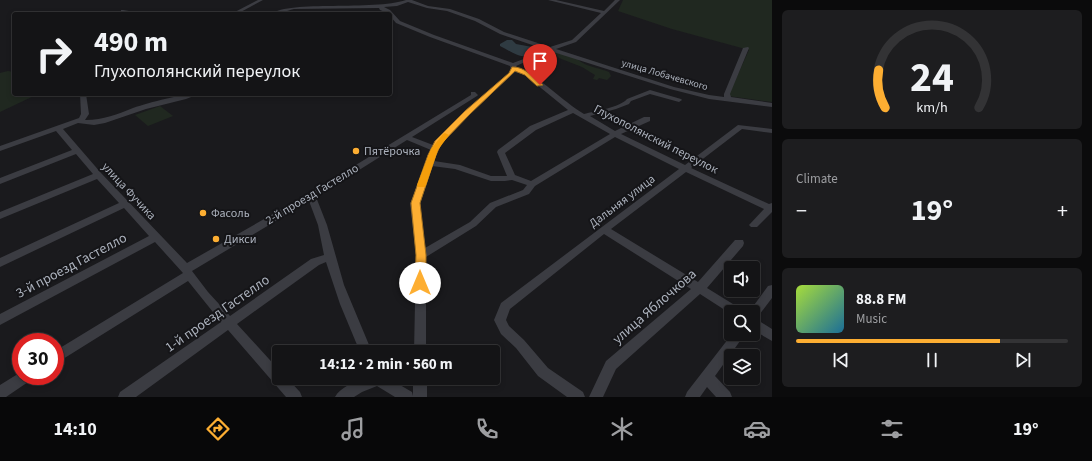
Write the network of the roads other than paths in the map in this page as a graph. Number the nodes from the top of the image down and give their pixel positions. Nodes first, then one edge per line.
1 (261, 0) edge
2 (550, 0) edge
3 (618, 0) edge
4 (329, 1) dead end
5 (409, 1) edge
6 (299, 2) dead end
7 (306, 2) dead end
8 (320, 2) dead end
9 (255, 3) junction
10 (270, 3) dead end
11 (380, 5) junction
12 (123, 11) dead end
13 (129, 12) edge
14 (237, 12) edge
15 (273, 12) edge
16 (388, 12) edge
17 (604, 12) junction
18 (392, 16) edge
19 (392, 22) edge
20 (398, 22) junction
21 (746, 48) dead end
22 (548, 50) junction
23 (513, 67) junction
24 (473, 93) dead end
25 (83, 96) edge
26 (188, 96) edge
27 (728, 99) junction
28 (679, 100) dead end
29 (772, 105) edge
30 (573, 110) junction
31 (583, 116) junction
32 (647, 119) dead end
33 (78, 121) junction
34 (58, 128) junction
35 (772, 132) edge
36 (615, 134) junction
37 (406, 137) junction
38 (0, 149) edge
39 (434, 149) junction
40 (77, 151) junction
41 (429, 163) junction
42 (686, 168) junction
43 (98, 175) junction
44 (512, 177) junction
45 (0, 180) edge
46 (532, 184) junction
47 (310, 196) junction
48 (125, 204) junction
49 (771, 208) edge
50 (0, 216) edge
51 (754, 225) dead end
52 (604, 229) junction
53 (155, 236) junction
54 (739, 242) dead end
55 (421, 255) junction
56 (329, 257) junction
57 (0, 263) edge
58 (187, 272) junction
59 (700, 288) junction
60 (772, 289) edge
61 (726, 305) edge
62 (760, 305) edge
63 (0, 320) edge
64 (229, 322) junction
65 (760, 328) edge
66 (772, 336) edge
67 (734, 341) edge
68 (363, 345) edge
69 (420, 345) edge
70 (64, 352) edge
71 (707, 378) junction
72 (12, 385) edge
73 (363, 385) edge
74 (387, 385) edge
75 (420, 385) edge
76 (0, 392) edge
77 (124, 397) edge
78 (296, 397) edge
79 (342, 397) edge
80 (407, 397) edge
81 (420, 397) edge
82 (578, 397) edge
83 (596, 397) edge
84 (692, 397) edge
85 (725, 397) edge

1 - 9 street
2 - 17 street
3 - 17 street
4 - 11 street
5 - 11 street
5 - 22 street, улица Лобачевского
6 - 15 street
7 - 8 street
9 - 10 street
9 - 14 street
11 - 16 street
12 - 13 street
17 - 22 street
18 - 20 street
19 - 20 street
20 - 23 street, Глухополянский переулок
21 - 27 street
22 - 23 street
22 - 27 street, улица Лобачевского
23 - 30 street, Глухополянский переулок
23 - 39 street
24 - 37 street, 2-й проезд Гастелло
25 - 33 street
26 - 33 street
27 - 29 street, улица Лобачевского
28 - 31 street
30 - 31 street, Глухополянский переулок
30 - 44 street
31 - 36 street, Глухополянский переулок
32 - 36 street
33 - 34 street
34 - 38 street
34 - 40 street, улица Фучика
35 - 42 street, Дальняя улица
36 - 42 street, Глухополянский переулок
36 - 46 street
37 - 39 street
37 - 47 street, 2-й проезд Гастелло
39 - 41 street
40 - 43 street, улица Фучика
40 - 45 street
41 - 44 street
41 - 55 street
42 - 49 street, Глухополянский переулок
42 - 52 street, Дальняя улица
43 - 48 street, улица Фучика
43 - 50 street
44 - 46 street
46 - 55 street
47 - 56 street
47 - 58 street, 2-й проезд Гастелло
48 - 53 street, улица Фучика
48 - 57 street
49 - 51 street
52 - 59 street
52 - 82 street, Дальняя улица
53 - 58 street, улица Фучика
53 - 63 street, 3-й проезд Гастелло
54 - 59 street, улица Яблочкова
55 - 69 street
56 - 64 street, 1-й проезд Гастелло
56 - 68 street
58 - 64 street, улица Фучика
58 - 70 street, 2-й проезд Гастелло
59 - 61 street
59 - 83 street, улица Яблочкова
60 - 62 street
64 - 77 street, 1-й проезд Гастелло
64 - 78 street, улица Фучика
65 - 66 street
67 - 71 street
71 - 84 street
71 - 85 street
72 - 76 street
73 - 79 street
74 - 80 street
75 - 81 street

